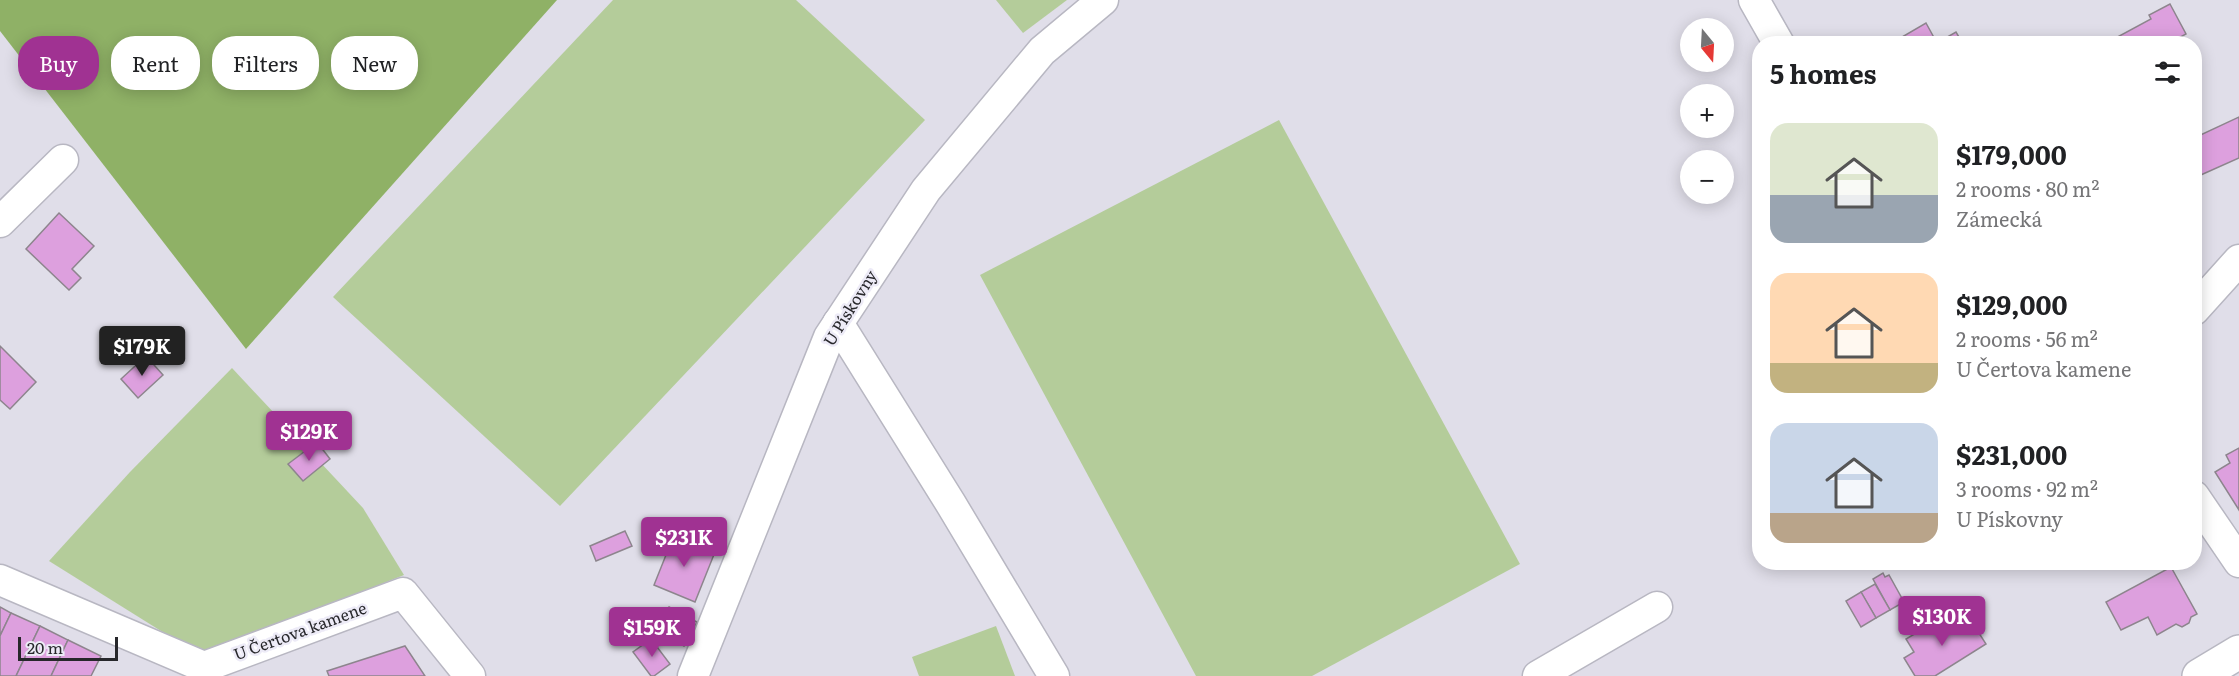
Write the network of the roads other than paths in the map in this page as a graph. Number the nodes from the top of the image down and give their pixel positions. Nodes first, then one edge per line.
1 (1103, 0) edge
2 (1754, 0) edge
3 (1774, 36) edge
4 (63, 160) dead end
5 (0, 222) edge
6 (2239, 260) edge
7 (2202, 301) edge
8 (837, 323) junction
9 (2202, 508) edge
10 (2239, 562) edge
11 (0, 580) edge
12 (1657, 607) dead end
13 (2239, 652) edge
14 (470, 676) edge
15 (693, 676) edge
16 (1054, 676) edge
17 (1539, 676) edge
18 (2199, 676) edge

1 - 8 street, U Pískovny
2 - 3 street
4 - 5 street
6 - 7 street
8 - 15 street, U Pískovny
8 - 16 street
9 - 10 street
11 - 14 street, U Čertova kamene
12 - 17 street
13 - 18 street

